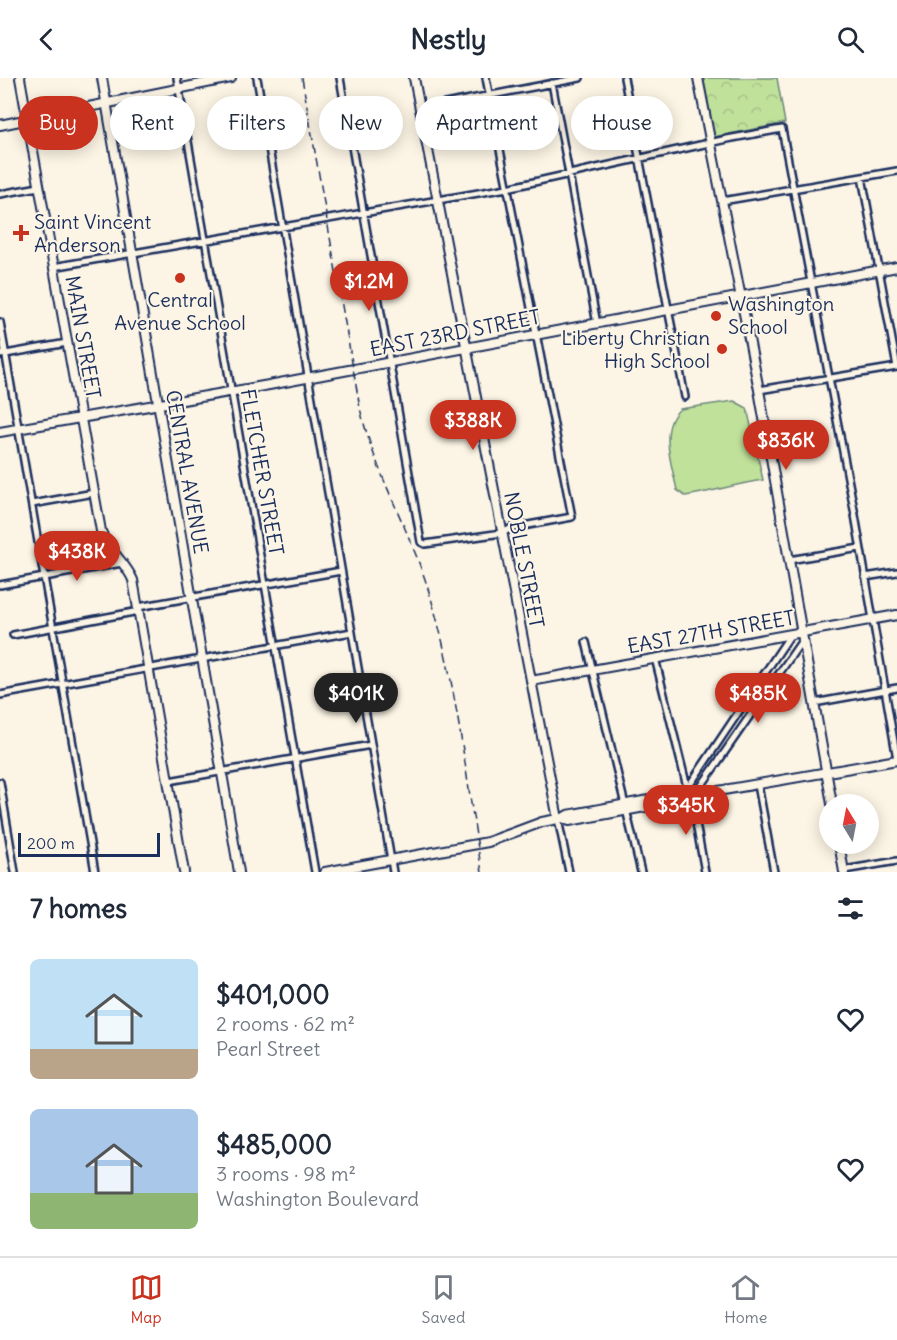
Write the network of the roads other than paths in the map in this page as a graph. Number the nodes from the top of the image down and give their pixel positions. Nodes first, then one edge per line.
1 (20, 78) edge
2 (102, 78) edge
3 (177, 78) edge
4 (231, 78) edge
5 (256, 78) edge
6 (340, 78) edge
7 (414, 78) edge
8 (486, 78) edge
9 (580, 78) edge
10 (624, 78) edge
11 (698, 78) edge
12 (552, 83) junction
13 (180, 89) junction
14 (23, 96) edge
15 (417, 96) edge
16 (489, 96) joint
17 (106, 104) junction
18 (98, 106) edge
19 (18, 121) edge
20 (0, 125) edge
21 (711, 142) junction
22 (32, 150) edge
23 (427, 150) edge
24 (500, 150) edge
25 (640, 159) junction
26 (897, 171) edge
27 (569, 175) junction
28 (862, 177) junction
29 (39, 187) junction
30 (507, 188) junction
31 (793, 189) junction
32 (0, 194) edge
33 (438, 201) junction
34 (722, 201) junction
35 (364, 214) junction
36 (283, 229) junction
37 (206, 241) junction
38 (133, 253) junction
39 (53, 267) junction
40 (897, 267) edge
41 (879, 271) junction
42 (811, 283) junction
43 (741, 296) junction
44 (668, 310) junction
45 (0, 322) edge
46 (597, 324) junction
47 (535, 335) junction
48 (67, 343) junction
49 (466, 348) junction
50 (3, 355) edge
51 (389, 362) junction
52 (897, 367) edge
53 (308, 378) junction
54 (829, 378) junction
55 (759, 390) junction
56 (232, 392) junction
57 (685, 397) dead end
58 (159, 405) junction
59 (80, 418) junction
60 (19, 429) junction
61 (0, 432) edge
62 (94, 493) junction
63 (32, 504) junction
64 (101, 531) junction
65 (502, 533) junction
66 (860, 548) junction
67 (789, 560) junction
68 (104, 565) junction
69 (126, 565) junction
70 (341, 571) junction
71 (897, 572) edge
72 (45, 576) junction
73 (865, 578) junction
74 (0, 585) edge
75 (266, 585) junction
76 (192, 597) junction
77 (139, 609) junction
78 (897, 615) edge
79 (872, 619) junction
80 (54, 627) junction
81 (352, 632) junction
82 (791, 634) junction
83 (13, 635) dead end
84 (802, 636) junction
85 (586, 642) dead end
86 (276, 646) junction
87 (655, 658) junction
88 (202, 659) junction
89 (149, 669) junction
90 (592, 670) junction
91 (531, 681) junction
92 (63, 684) junction
93 (897, 688) edge
94 (885, 691) junction
95 (0, 695) edge
96 (814, 703) junction
97 (371, 745) junction
98 (296, 759) junction
99 (897, 760) edge
100 (222, 772) junction
101 (827, 772) junction
102 (169, 781) junction
103 (0, 782) edge
104 (758, 785) junction
105 (690, 794) junction
106 (830, 794) edge
107 (625, 807) junction
108 (561, 819) junction
109 (841, 854) edge
110 (391, 861) junction
111 (897, 861) edge
112 (844, 871) edge
113 (15, 872) edge
114 (95, 872) edge
115 (184, 872) edge
116 (240, 872) edge
117 (315, 872) edge
118 (325, 872) edge
119 (393, 872) edge
120 (569, 872) edge
121 (641, 872) edge
122 (705, 872) edge
123 (774, 872) edge

1 - 14 street, MAIN STREET
2 - 17 street, CENTRAL AVENUE
3 - 13 street, FLETCHER STREET
4 - 13 street
5 - 36 street
6 - 35 street
7 - 15 street, NOBLE STREET
8 - 16 street
9 - 12 street
10 - 25 street
11 - 21 street
12 - 16 street
12 - 27 street
13 - 17 street
13 - 37 street, FLETCHER STREET
17 - 18 street
17 - 38 street, CENTRAL AVENUE
19 - 20 street
21 - 25 street
21 - 31 street
21 - 34 street
22 - 29 street, MAIN STREET
23 - 33 street, NOBLE STREET
24 - 30 street
25 - 27 street
25 - 44 street
26 - 28 street
27 - 30 street
27 - 46 street
28 - 31 street
28 - 41 street
29 - 32 street
29 - 39 street, MAIN STREET
30 - 33 street
30 - 47 street
31 - 34 street
31 - 42 street
33 - 35 street
33 - 49 street, NOBLE STREET
34 - 43 street
35 - 36 street
35 - 51 street
36 - 37 street
36 - 53 street
37 - 38 street
37 - 56 street, FLETCHER STREET
38 - 39 street
38 - 58 street, CENTRAL AVENUE
39 - 48 street, MAIN STREET
40 - 41 street, EAST 23RD STREET
41 - 42 street, EAST 23RD STREET
41 - 52 street
42 - 43 street, EAST 23RD STREET
42 - 54 street
43 - 44 street, EAST 23RD STREET
43 - 55 street
44 - 46 street, EAST 23RD STREET
44 - 57 street
45 - 50 street
46 - 47 street, EAST 23RD STREET
47 - 49 street, EAST 23RD STREET
47 - 65 street
48 - 50 street
48 - 59 street, MAIN STREET
49 - 51 street, EAST 23RD STREET
49 - 65 street, NOBLE STREET
50 - 60 street
51 - 53 street, EAST 23RD STREET
51 - 65 street
52 - 54 street
53 - 56 street, EAST 23RD STREET
53 - 70 street
54 - 55 street
54 - 66 street
55 - 67 street
56 - 58 street, EAST 23RD STREET
56 - 75 street, FLETCHER STREET
58 - 59 street, EAST 23RD STREET
58 - 76 street, CENTRAL AVENUE
59 - 60 street, EAST 23RD STREET
59 - 62 street, MAIN STREET
60 - 61 street, EAST 23RD STREET
60 - 63 street
62 - 63 street
62 - 64 street, MAIN STREET
63 - 72 street
64 - 68 street, MAIN STREET
64 - 69 street, MAIN STREET
65 - 91 street, NOBLE STREET
66 - 67 street
66 - 73 street
67 - 84 street
68 - 69 street
68 - 72 street
69 - 77 street, MAIN STREET
70 - 75 street
70 - 81 street
71 - 73 street
72 - 74 street
72 - 80 street
73 - 79 street
75 - 76 street
75 - 86 street, FLETCHER STREET
76 - 77 street
76 - 88 street, CENTRAL AVENUE
77 - 80 street
77 - 89 street, MAIN STREET
78 - 79 street, EAST 27TH STREET
79 - 84 street, EAST 27TH STREET
79 - 94 street
80 - 83 street
80 - 92 street
81 - 86 street
81 - 97 street
82 - 84 street, EAST 27TH STREET
82 - 87 street, EAST 27TH STREET
82 - 105 street
84 - 96 street
84 - 105 street
85 - 90 street
86 - 88 street
86 - 98 street, FLETCHER STREET
87 - 90 street, EAST 27TH STREET
87 - 105 street
88 - 89 street
88 - 100 street, CENTRAL AVENUE
89 - 92 street
89 - 102 street, MAIN STREET
90 - 91 street, EAST 27TH STREET
90 - 107 street
91 - 108 street, NOBLE STREET
92 - 95 street
92 - 114 street
93 - 94 street
94 - 96 street
94 - 99 street
96 - 101 street
97 - 98 street
97 - 110 street
98 - 100 street
98 - 117 street, FLETCHER STREET
99 - 101 street
100 - 102 street
100 - 116 street, CENTRAL AVENUE
101 - 104 street
101 - 106 street
102 - 115 street, MAIN STREET
103 - 113 street
104 - 105 street
104 - 123 street
105 - 107 street
105 - 122 street
107 - 108 street
107 - 121 street
108 - 110 street
108 - 120 street, NOBLE STREET
109 - 112 street
110 - 118 street
110 - 119 street
111 - 112 street

